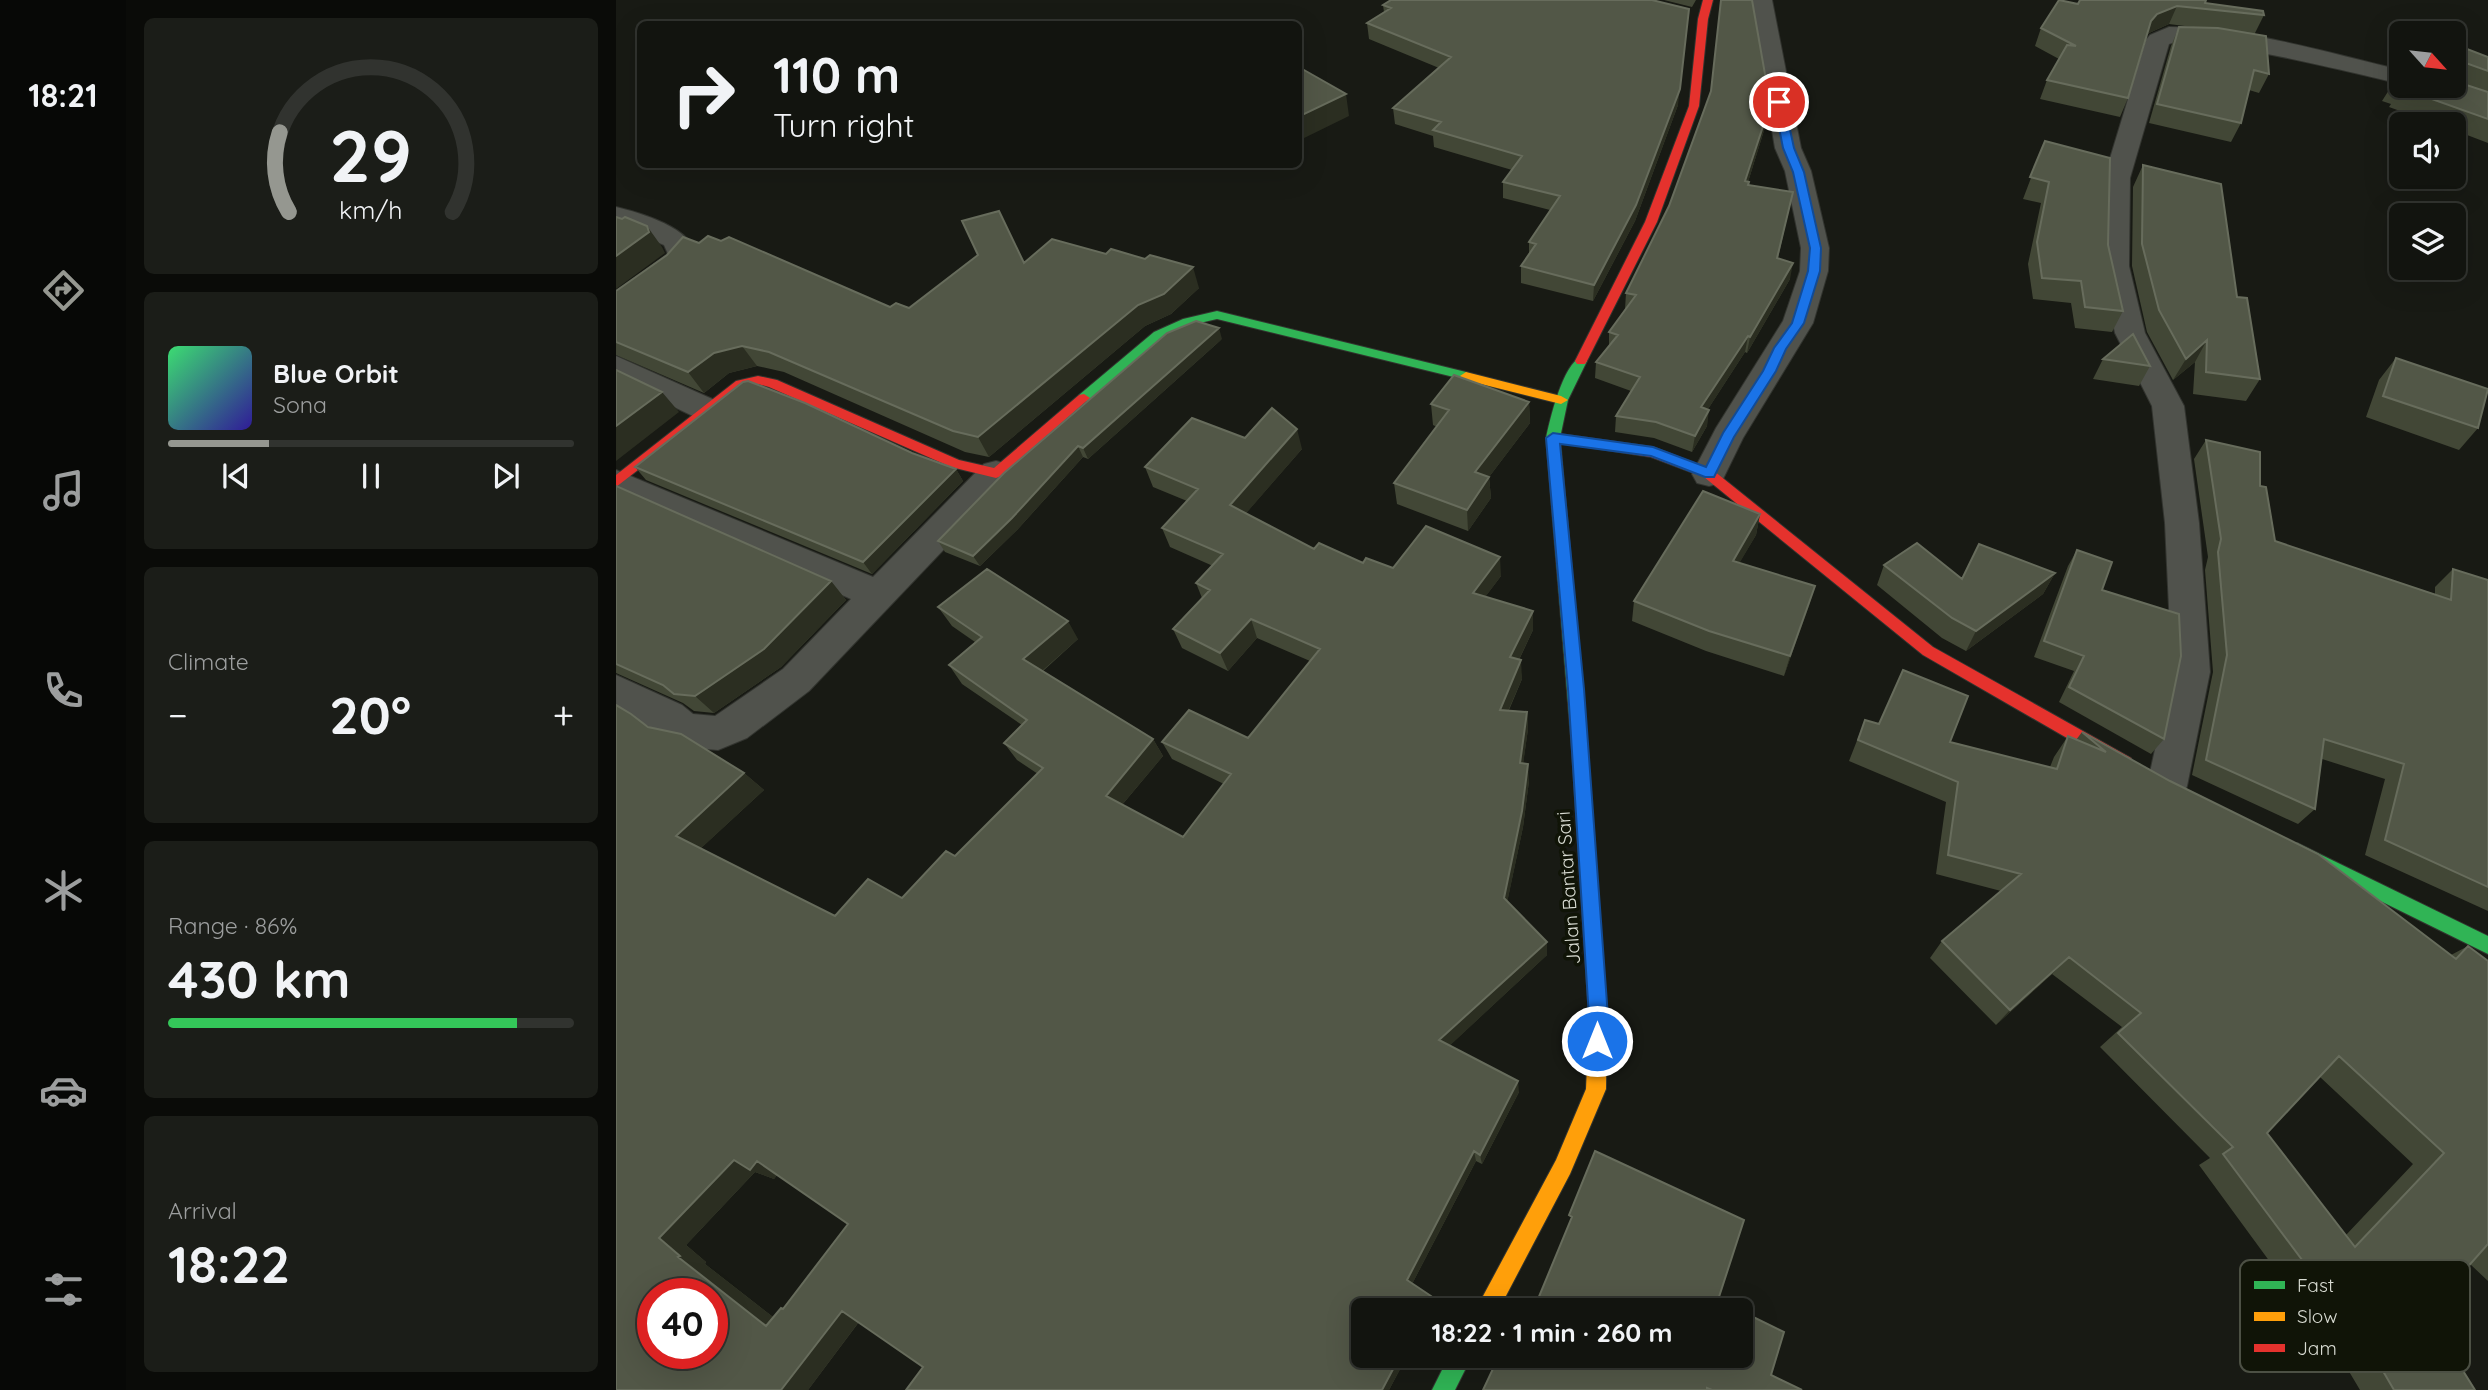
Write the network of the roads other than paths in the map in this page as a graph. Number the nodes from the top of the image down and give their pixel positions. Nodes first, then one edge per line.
1 (1761, 0) edge
2 (1697, 11) edge
3 (2389, 74) edge
4 (616, 215) edge
5 (616, 306) edge
6 (617, 367) edge
7 (1561, 400) junction
8 (708, 410) junction
9 (1553, 438) junction
10 (996, 473) junction
11 (1709, 474) junction
12 (616, 482) edge
13 (880, 596) junction
14 (616, 691) edge
15 (2161, 783) joint
16 (2278, 841) edge
17 (2488, 945) edge
18 (1493, 1298) edge
19 (1455, 1368) edge
20 (1443, 1390) edge

1 - 11 street
2 - 7 street, Jalan Bantar Sari
3 - 15 street
4 - 5 street
6 - 8 street
7 - 9 street, Jalan Bantar Sari
7 - 10 street
8 - 10 street
8 - 12 street
9 - 11 street
9 - 18 street, Jalan Bantar Sari
10 - 13 street
11 - 15 street
12 - 13 street
13 - 14 street
16 - 17 street
19 - 20 street

